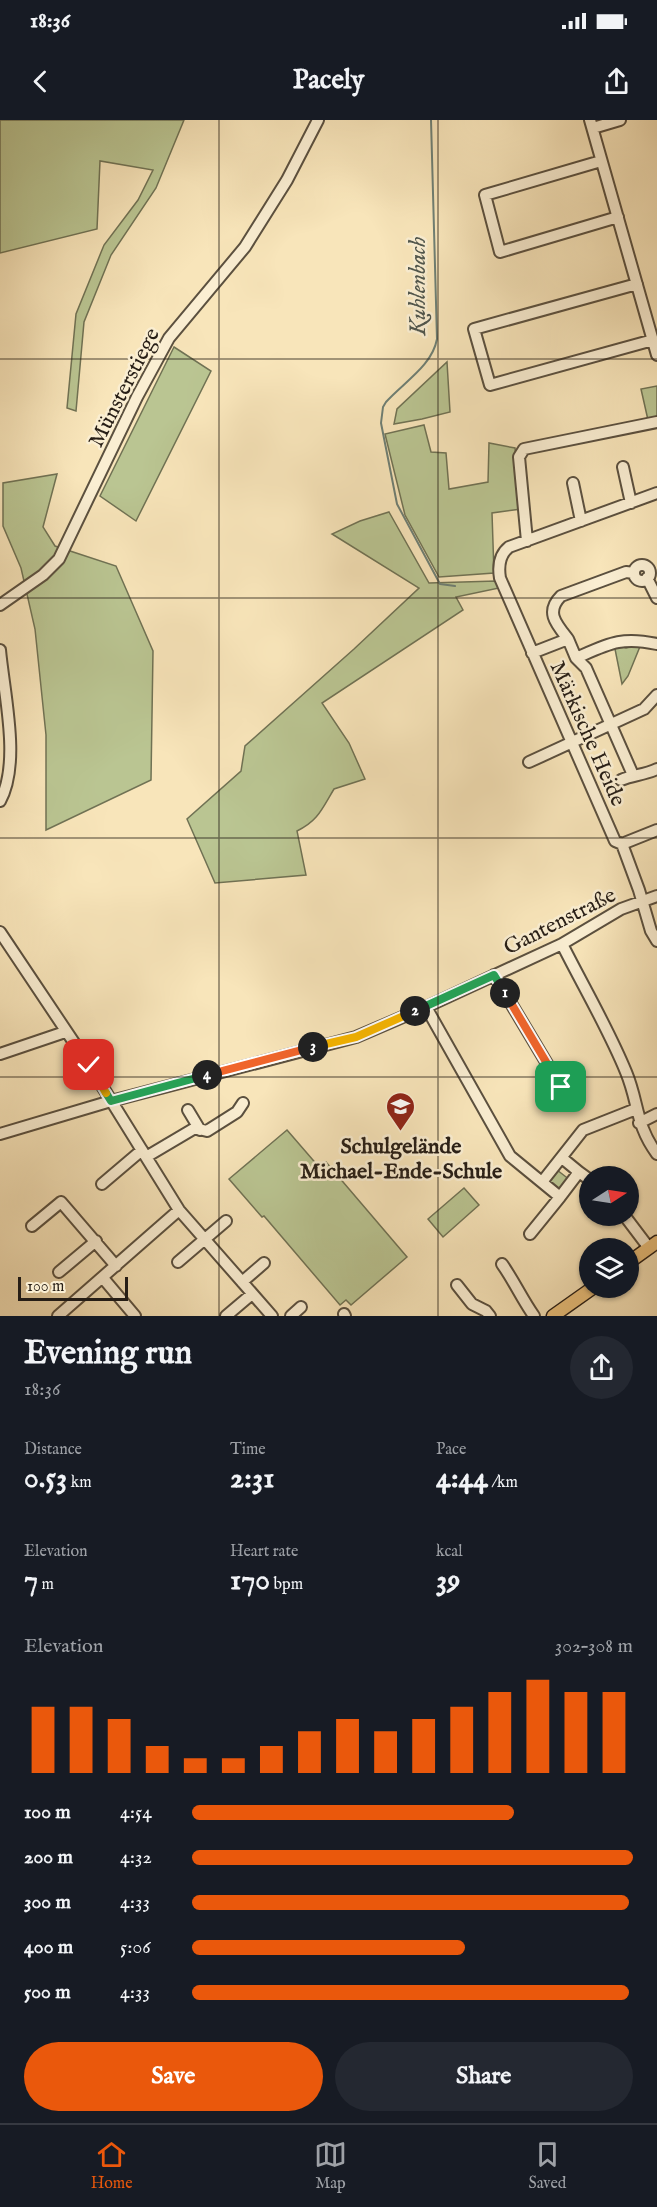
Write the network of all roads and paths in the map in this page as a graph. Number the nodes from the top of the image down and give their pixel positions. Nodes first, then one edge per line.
1 (318, 120) edge
2 (620, 120) edge
3 (592, 124) edge
4 (601, 161) junction
5 (618, 217) junction
6 (637, 284) junction
7 (653, 340) junction
8 (657, 355) edge
9 (657, 422) edge
10 (623, 467) dead end
11 (573, 483) dead end
12 (657, 493) edge
13 (631, 503) junction
14 (581, 521) junction
15 (527, 541) junction
16 (651, 570) edge
17 (657, 598) edge
18 (0, 605) edge
19 (568, 639) junction
20 (657, 644) edge
21 (0, 650) edge
22 (532, 652) junction
23 (576, 658) junction
24 (1, 669) edge
25 (656, 699) edge
26 (611, 724) junction
27 (573, 742) junction
28 (529, 762) dead end
29 (657, 769) edge
30 (633, 775) junction
31 (621, 780) dead end
32 (0, 801) edge
33 (657, 830) edge
34 (622, 844) junction
35 (657, 896) edge
36 (641, 901) junction
37 (0, 932) edge
38 (657, 942) edge
39 (562, 944) junction
40 (494, 975) junction
41 (426, 1007) junction
42 (65, 1032) junction
43 (0, 1054) edge
44 (561, 1087) dead end
45 (111, 1101) junction
46 (243, 1103) dead end
47 (636, 1109) junction
48 (188, 1110) dead end
49 (657, 1114) edge
50 (639, 1123) junction
51 (200, 1130) junction
52 (0, 1134) edge
53 (144, 1154) junction
54 (657, 1154) edge
55 (562, 1158) junction
56 (579, 1172) joint
57 (542, 1182) junction
58 (102, 1184) dead end
59 (560, 1197) junction
60 (179, 1210) junction
61 (226, 1221) dead end
62 (32, 1226) dead end
63 (635, 1226) edge
64 (530, 1234) dead end
65 (204, 1239) junction
66 (96, 1241) junction
67 (653, 1245) edge
68 (639, 1255) edge
69 (178, 1262) dead end
70 (264, 1263) dead end
71 (502, 1264) dead end
72 (116, 1266) junction
73 (59, 1272) dead end
74 (103, 1278) junction
75 (242, 1282) junction
76 (457, 1285) dead end
77 (252, 1294) junction
78 (579, 1298) edge
79 (301, 1307) dead end
80 (58, 1316) edge
81 (135, 1316) edge
82 (226, 1316) edge
83 (272, 1316) edge
84 (291, 1316) edge
85 (490, 1316) edge
86 (534, 1316) edge
87 (553, 1316) edge

1 - 18 street, Münsterstiege
2 - 3 street
3 - 4 street
4 - 5 street
4 - 5 street
5 - 6 street
6 - 7 street
6 - 7 street
7 - 8 street
9 - 15 street
10 - 13 street
11 - 14 street
12 - 13 street
13 - 14 street
14 - 15 street
15 - 22 street, Märkische Heide
16 - 17 street
16 - 19 street
19 - 22 street
19 - 23 street
20 - 23 street
21 - 24 street
22 - 27 street, Märkische Heide
23 - 26 street
24 - 32 street
25 - 26 street
26 - 27 street
26 - 30 street
27 - 28 street
27 - 34 street, Märkische Heide
29 - 30 street
30 - 31 street
33 - 34 street
34 - 36 street, Märkische Heide
35 - 36 street, Gantenstraße
36 - 38 street, Märkische Heide
36 - 39 street, Gantenstraße
37 - 42 street
39 - 40 street, Gantenstraße
39 - 47 street
40 - 41 street, Gantenstraße
40 - 44 street
41 - 45 street, Gantenstraße
41 - 57 street
42 - 43 street
42 - 45 street
45 - 52 street, Gantenstraße
45 - 53 street
46 - 51 street
47 - 50 street
47 - 55 street
48 - 51 street
49 - 50 street
50 - 54 street
51 - 53 street
53 - 58 street
53 - 60 street
55 - 56 street
55 - 57 street
56 - 59 street
57 - 59 street
59 - 64 street
60 - 65 street
60 - 72 street
61 - 65 street
62 - 66 street
63 - 67 street
65 - 69 street
65 - 75 street
66 - 72 street
66 - 73 street
67 - 68 main road
70 - 75 street
71 - 86 street
72 - 74 street
74 - 80 street
74 - 81 street
75 - 77 street
76 - 85 street
77 - 82 street
77 - 83 street
78 - 87 main road
79 - 84 street

